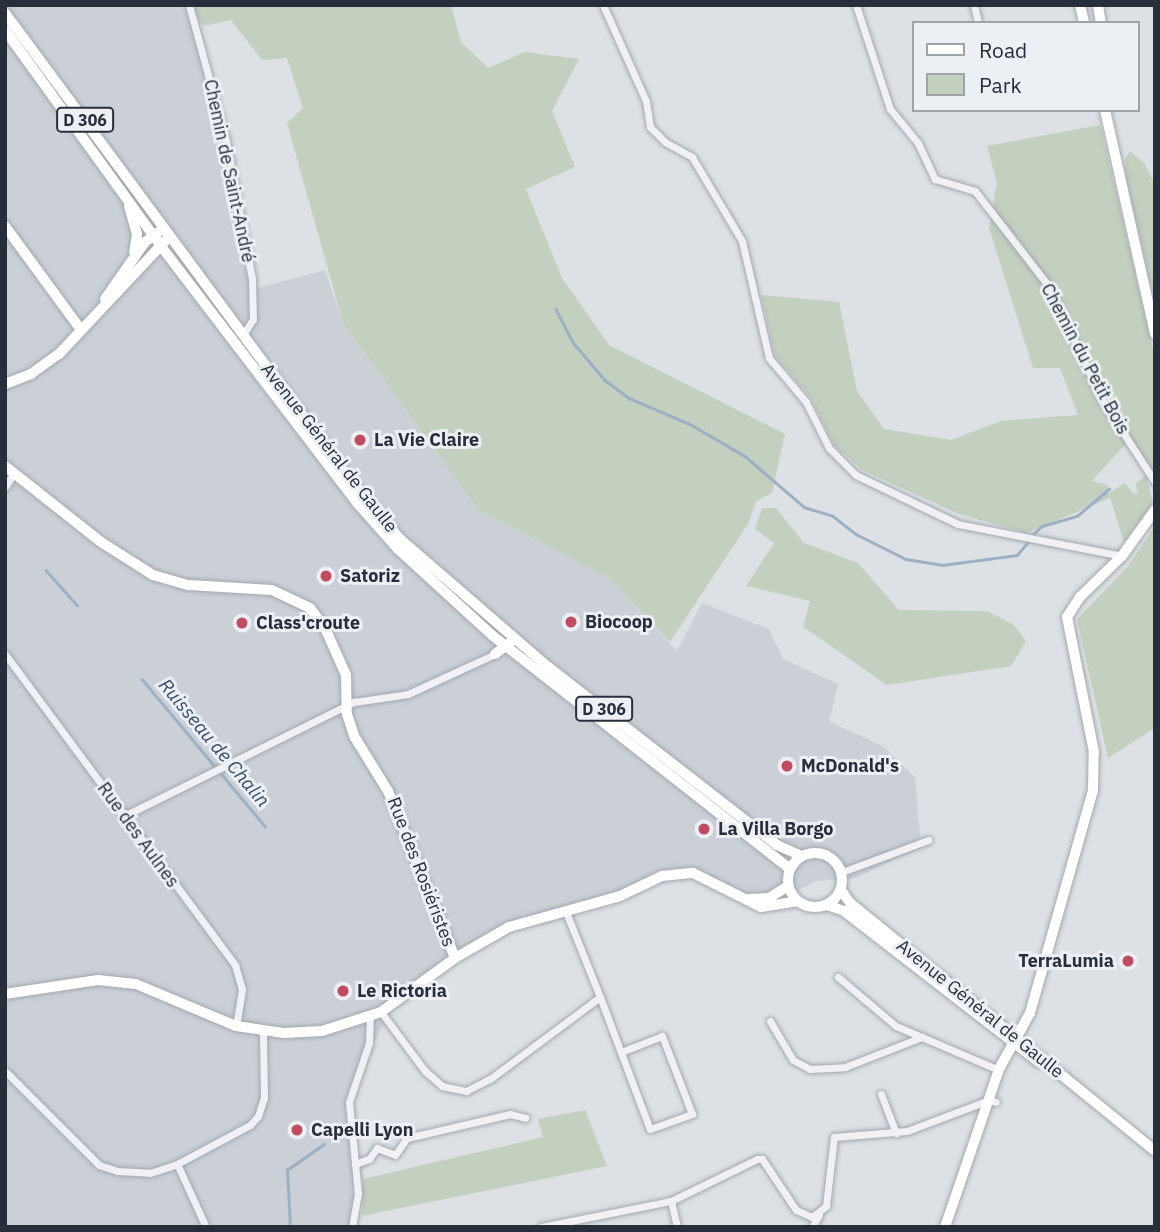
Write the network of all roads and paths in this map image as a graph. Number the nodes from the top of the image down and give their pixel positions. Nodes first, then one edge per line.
1 (189, 5) edge
2 (603, 5) edge
3 (856, 5) edge
4 (5, 13) edge
5 (5, 30) edge
6 (1105, 112) edge
7 (1112, 112) edge
8 (1110, 122) junction
9 (128, 203) junction
10 (5, 226) edge
11 (159, 235) junction
12 (129, 262) junction
13 (104, 303) junction
14 (81, 330) junction
15 (1155, 334) edge
16 (239, 339) junction
17 (5, 384) edge
18 (10, 470) edge
19 (1155, 482) edge
20 (5, 487) edge
21 (1155, 510) edge
22 (1122, 556) junction
23 (510, 643) junction
24 (5, 654) edge
25 (495, 654) joint
26 (348, 706) junction
27 (124, 816) junction
28 (928, 840) dead end
29 (802, 856) junction
30 (790, 869) junction
31 (842, 872) junction
32 (788, 886) junction
33 (841, 890) junction
34 (749, 898) junction
35 (797, 901) junction
36 (827, 905) junction
37 (566, 912) junction
38 (455, 958) junction
39 (838, 977) dead end
40 (5, 996) edge
41 (600, 997) junction
42 (381, 1012) junction
43 (370, 1018) junction
44 (770, 1021) dead end
45 (236, 1026) junction
46 (1004, 1030) junction
47 (263, 1031) junction
48 (926, 1036) junction
49 (1014, 1039) junction
50 (621, 1052) junction
51 (999, 1070) junction
52 (5, 1071) edge
53 (1076, 1088) junction
54 (881, 1094) dead end
55 (993, 1101) junction
56 (526, 1118) dead end
57 (896, 1133) junction
58 (1155, 1151) edge
59 (177, 1164) junction
60 (355, 1164) junction
61 (671, 1201) junction
62 (819, 1214) junction
63 (206, 1227) edge
64 (352, 1227) edge
65 (541, 1227) edge
66 (677, 1227) edge
67 (812, 1227) edge
68 (945, 1227) edge

1 - 16 street, Chemin de Saint-André
2 - 22 street
3 - 19 street, Chemin du Petit Bois
4 - 11 main road, D 306
5 - 9 main road, D 306
6 - 8 street
7 - 8 street
8 - 15 street
9 - 11 main road, D 306
9 - 12 street
10 - 14 street
11 - 12 street
11 - 13 street
11 - 16 main road, D 306
12 - 13 street
13 - 14 street
14 - 17 street
16 - 23 main road, Avenue Général de Gaulle / D 306
18 - 20 street
18 - 26 street, Rue des Rosiéristes
21 - 22 street
22 - 49 street
23 - 25 street
23 - 29 main road, Avenue Général de Gaulle / D 306
23 - 30 main road, Avenue Général de Gaulle / D 306
24 - 27 street, Rue des Aulnes
25 - 26 street
26 - 27 street
26 - 38 street, Rue des Rosiéristes
27 - 45 street, Rue des Aulnes
28 - 31 street
29 - 30 main road
29 - 31 main road
30 - 32 main road
31 - 33 main road
32 - 34 street
32 - 35 main road
33 - 36 main road
33 - 46 main road, Avenue Général de Gaulle
34 - 35 street
34 - 37 street
35 - 36 main road
36 - 46 main road, Avenue Général de Gaulle
37 - 38 street
37 - 41 street
38 - 42 street
39 - 48 street
40 - 45 street
41 - 42 street
41 - 50 street
42 - 43 street
43 - 47 street
43 - 60 street
44 - 48 street
45 - 47 street
46 - 49 main road, Avenue Général de Gaulle
47 - 59 street
48 - 51 street
49 - 51 street
49 - 53 main road, Avenue Général de Gaulle
49 - 53 main road, Avenue Général de Gaulle
50 - 50 street
51 - 55 street
52 - 59 street
53 - 58 main road
54 - 57 street
55 - 57 street
55 - 68 street
56 - 60 street
57 - 62 street
59 - 63 street
60 - 64 street
61 - 62 street
61 - 65 street
61 - 66 street
62 - 67 street

